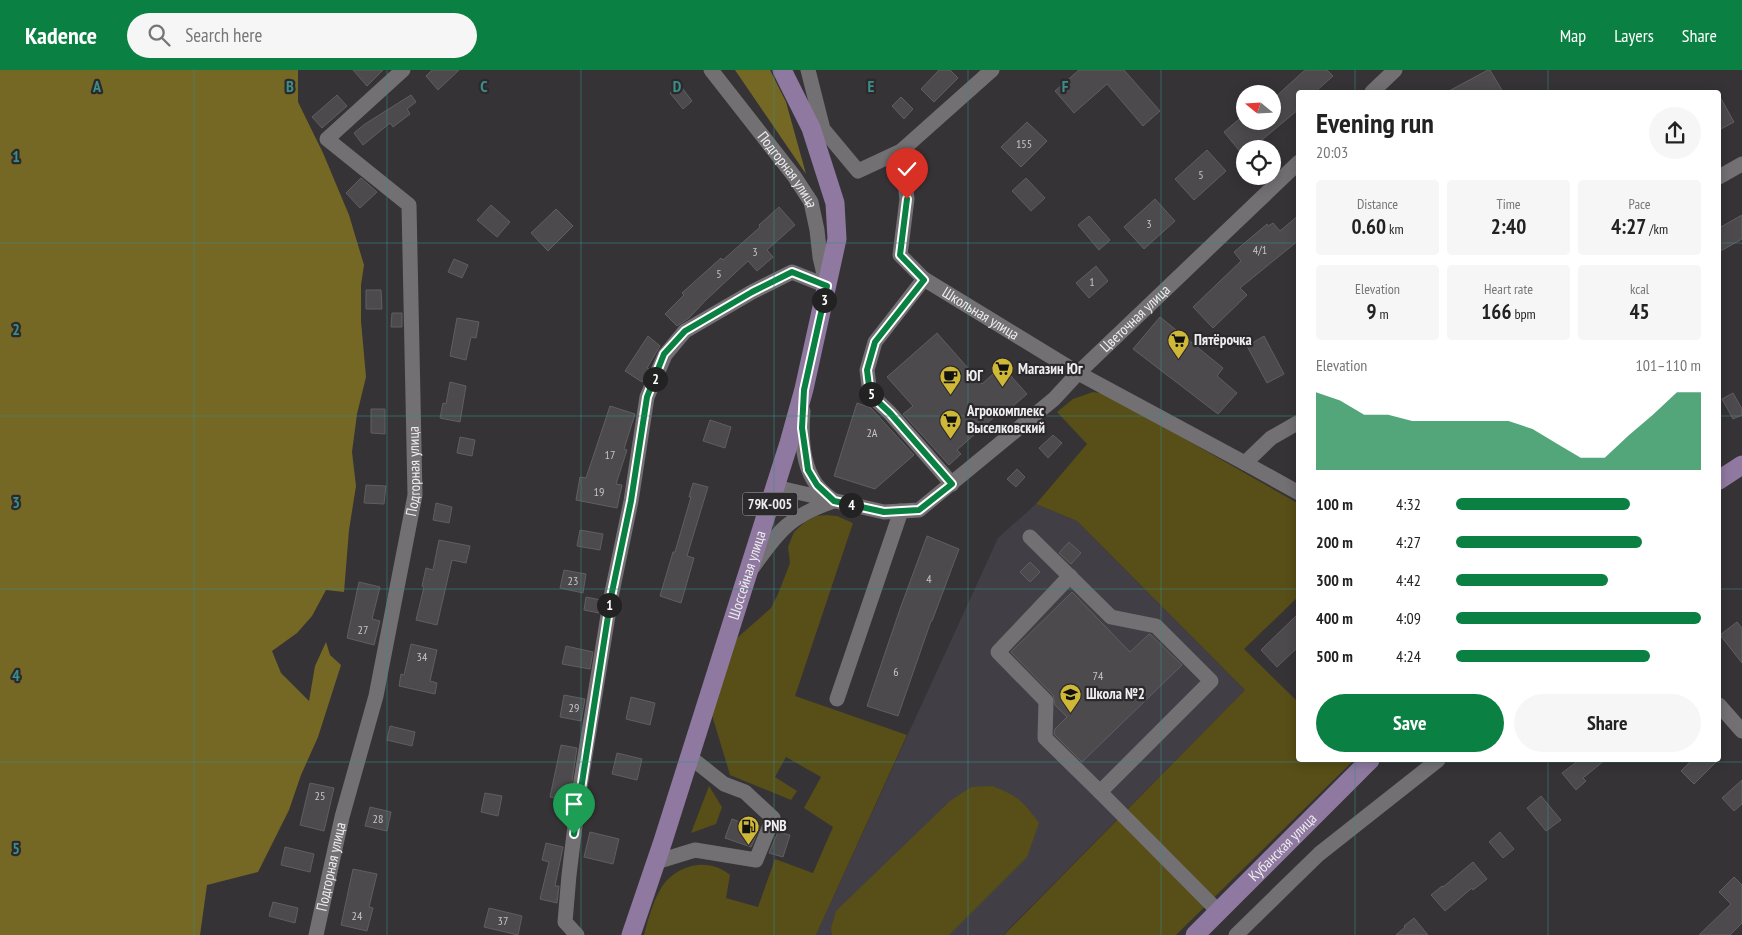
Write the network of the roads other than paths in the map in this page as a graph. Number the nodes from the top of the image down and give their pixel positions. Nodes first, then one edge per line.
1 (403, 70) edge
2 (710, 70) edge
3 (782, 70) edge
4 (808, 70) edge
5 (992, 70) edge
6 (1395, 70) edge
7 (1374, 90) edge
8 (901, 151) junction
9 (1742, 164) edge
10 (1296, 165) edge
11 (1721, 176) edge
12 (924, 280) junction
13 (827, 286) junction
14 (1078, 373) junction
15 (804, 390) junction
16 (1296, 424) edge
17 (1245, 463) junction
18 (1742, 465) edge
19 (1721, 479) edge
20 (952, 484) junction
21 (775, 487) junction
22 (1296, 491) edge
23 (834, 501) junction
24 (901, 511) junction
25 (1030, 537) dead end
26 (748, 574) junction
27 (1070, 576) junction
28 (836, 699) dead end
29 (1721, 708) edge
30 (1742, 731) edge
31 (690, 757) junction
32 (1368, 762) edge
33 (1435, 762) edge
34 (1100, 792) junction
35 (656, 862) junction
36 (1219, 912) junction
37 (316, 935) edge
38 (577, 935) edge
39 (631, 935) edge
40 (1195, 935) edge
41 (1236, 935) edge

1 - 37 street, Подгорная улица
2 - 13 street, Подгорная улица
3 - 13 main road, Шоссейная улица / 79К-005
4 - 8 street
5 - 8 street
6 - 7 street
8 - 12 street, Школьная улица
9 - 11 street
10 - 14 street, Цветочная улица
12 - 14 street, Школьная улица
12 - 20 street
13 - 15 main road, Шоссейная улица / 79К-005
13 - 38 street
14 - 17 street, Школьная улица
14 - 20 street, Цветочная улица
15 - 21 main road, Шоссейная улица / 79К-005
15 - 23 street
16 - 17 street
17 - 22 street, Школьная улица
18 - 19 main road
20 - 24 street, Цветочная улица
21 - 23 street, Цветочная улица
21 - 26 main road, Шоссейная улица / 79К-005
23 - 24 street, Цветочная улица
23 - 26 street
24 - 28 street
25 - 27 street
26 - 31 main road, Шоссейная улица / 79К-005
27 - 34 street
27 - 34 street
29 - 30 street
31 - 35 main road, Шоссейная улица / 79К-005
31 - 35 street
32 - 36 main road, Кубанская улица
33 - 41 street
34 - 36 street
35 - 39 main road, Шоссейная улица / 79К-005
36 - 40 main road, Кубанская улица

